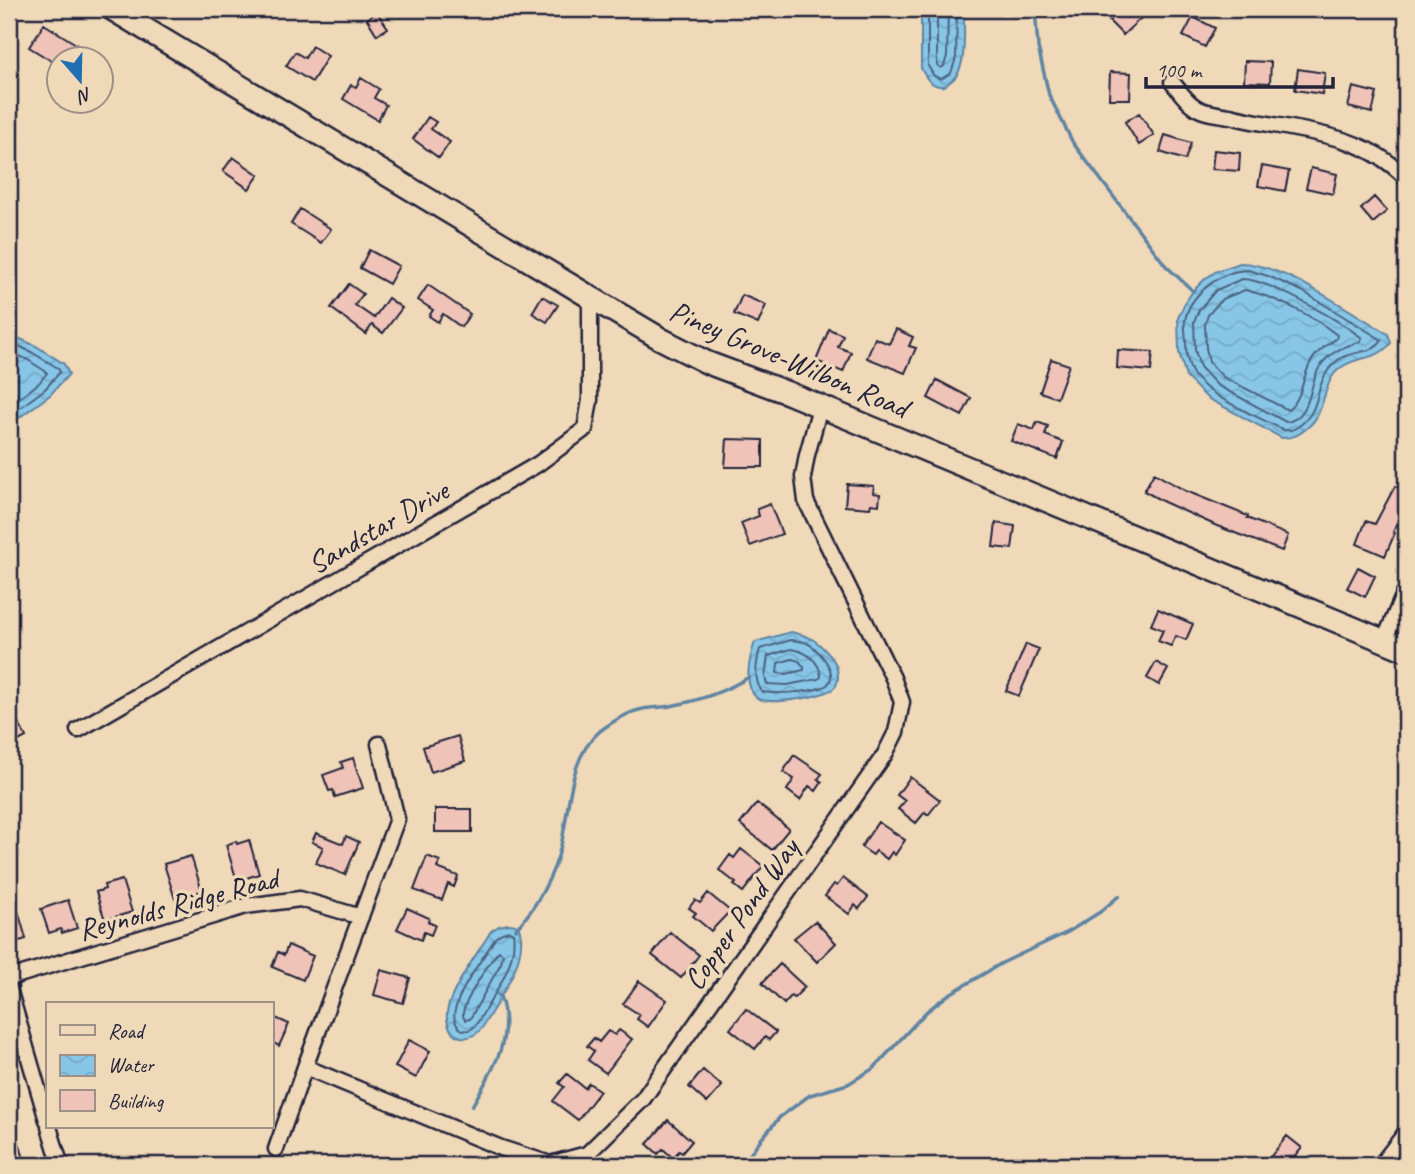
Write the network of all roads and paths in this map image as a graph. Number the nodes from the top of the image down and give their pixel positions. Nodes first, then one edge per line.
1 (112, 9) edge
2 (1172, 82) dead end
3 (1406, 178) edge
4 (590, 297) junction
5 (820, 407) junction
6 (1406, 589) edge
7 (1384, 641) junction
8 (1406, 650) edge
9 (78, 730) dead end
10 (379, 744) dead end
11 (360, 917) junction
12 (9, 978) edge
13 (9, 989) edge
14 (304, 1067) junction
15 (46, 1117) edge
16 (49, 1128) edge
17 (1406, 1139) edge
18 (276, 1149) dead end
19 (63, 1165) edge
20 (1385, 1165) edge

1 - 4 street, Piney Grove-Wilbon Road
2 - 3 street
4 - 5 street, Piney Grove-Wilbon Road
4 - 9 street, Sandstar Drive
5 - 7 street, Piney Grove-Wilbon Road
5 - 14 street, Copper Pond Way
6 - 7 street
7 - 8 street, Piney Grove-Wilbon Road
10 - 11 street
11 - 12 street, Reynolds Ridge Road
11 - 14 street
13 - 15 street
14 - 18 street
16 - 19 street
17 - 20 street

